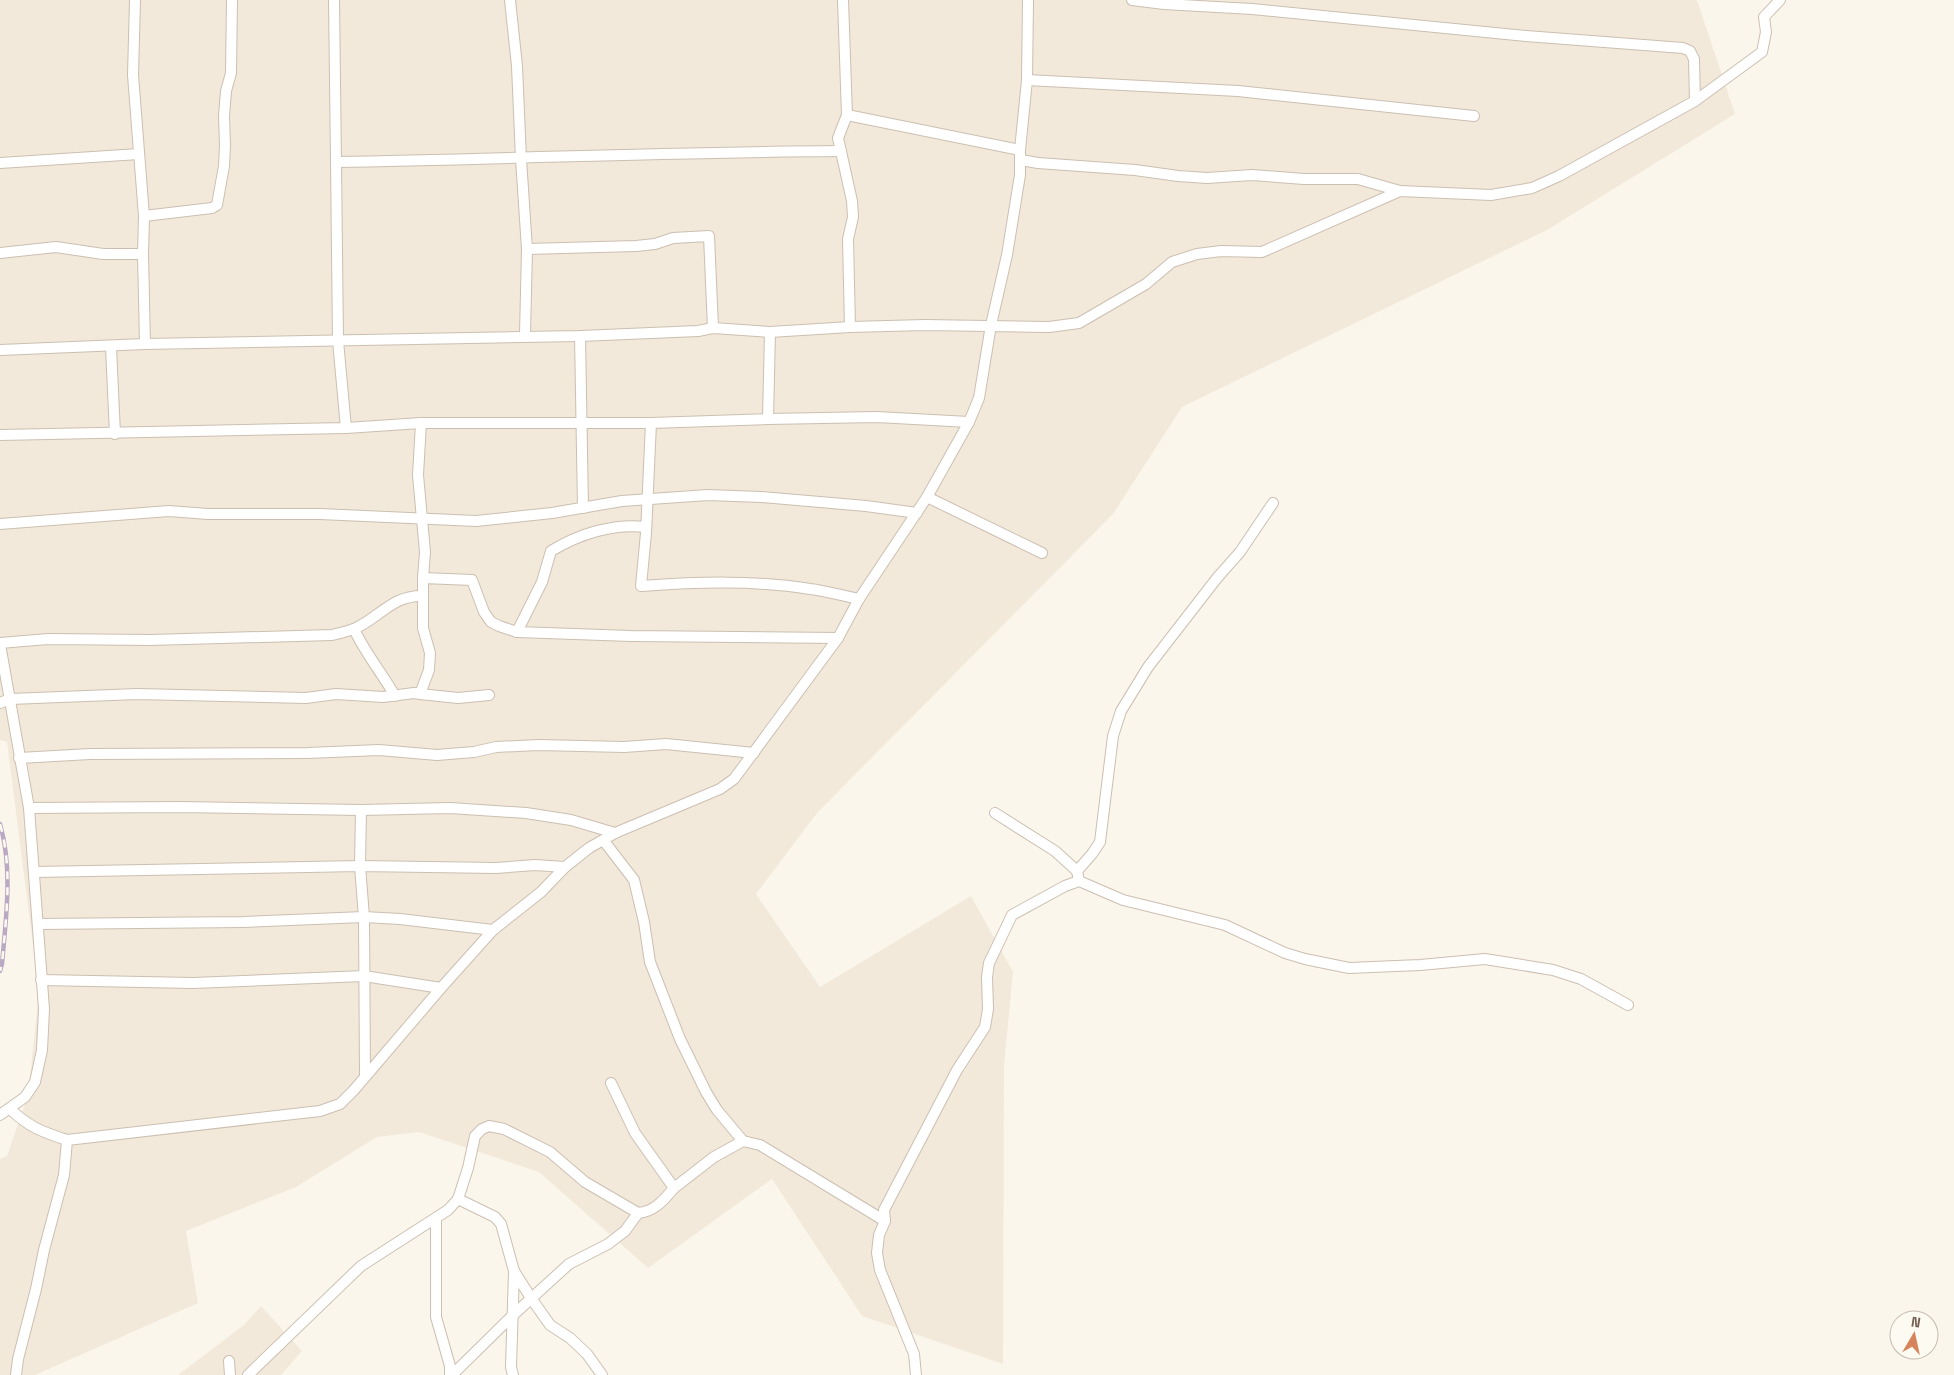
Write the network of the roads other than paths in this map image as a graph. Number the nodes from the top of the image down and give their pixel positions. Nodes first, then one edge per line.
1 (135, 0) edge
2 (232, 0) edge
3 (334, 0) edge
4 (510, 0) edge
5 (843, 0) edge
6 (1028, 0) edge
7 (1132, 0) edge
8 (1780, 0) edge
9 (1027, 80) junction
10 (1695, 101) junction
11 (847, 116) junction
12 (1474, 116) dead end
13 (841, 151) junction
14 (139, 154) junction
15 (1020, 155) junction
16 (521, 159) junction
17 (0, 162) edge
18 (336, 162) junction
19 (1400, 191) junction
20 (144, 216) junction
21 (527, 249) junction
22 (0, 253) edge
23 (142, 254) junction
24 (991, 326) junction
25 (850, 327) junction
26 (713, 328) junction
27 (770, 332) junction
28 (525, 336) junction
29 (580, 336) junction
30 (338, 341) junction
31 (146, 344) junction
32 (112, 347) junction
33 (0, 350) edge
34 (768, 419) junction
35 (581, 422) junction
36 (969, 422) junction
37 (421, 423) junction
38 (651, 423) junction
39 (346, 428) junction
40 (115, 434) junction
41 (0, 435) edge
42 (927, 497) junction
43 (647, 499) junction
44 (1273, 503) dead end
45 (583, 508) junction
46 (917, 513) junction
47 (424, 519) junction
48 (0, 524) edge
49 (646, 528) junction
50 (1042, 553) dead end
51 (423, 578) junction
52 (423, 596) junction
53 (859, 599) junction
54 (354, 629) junction
55 (517, 632) junction
56 (838, 638) junction
57 (0, 644) edge
58 (420, 694) junction
59 (489, 695) dead end
60 (395, 696) junction
61 (5, 701) edge
62 (754, 753) junction
63 (19, 758) junction
64 (29, 808) junction
65 (361, 810) junction
66 (995, 813) dead end
67 (615, 833) junction
68 (604, 841) junction
69 (360, 866) junction
70 (565, 866) junction
71 (34, 872) junction
72 (1078, 876) junction
73 (364, 917) junction
74 (38, 924) junction
75 (493, 930) junction
76 (364, 976) junction
77 (41, 980) junction
78 (441, 988) junction
79 (1628, 1005) dead end
80 (365, 1076) junction
81 (611, 1083) dead end
82 (10, 1109) junction
83 (0, 1115) edge
84 (67, 1140) junction
85 (743, 1141) junction
86 (674, 1188) junction
87 (458, 1199) junction
88 (638, 1213) junction
89 (436, 1218) junction
90 (885, 1221) junction
91 (514, 1271) junction
92 (531, 1298) junction
93 (512, 1316) junction
94 (229, 1361) dead end
95 (16, 1375) edge
96 (230, 1375) edge
97 (248, 1375) edge
98 (451, 1375) edge
99 (512, 1375) edge
100 (602, 1375) edge
101 (916, 1375) edge

1 - 14 street
2 - 20 street
3 - 18 street
4 - 16 street
5 - 11 street
6 - 9 street
7 - 10 street
8 - 10 street
9 - 12 street
9 - 15 street
10 - 19 street
11 - 13 street
11 - 15 street
13 - 16 street
13 - 25 street
14 - 17 street
14 - 20 street
15 - 19 street
15 - 24 street
16 - 18 street
16 - 21 street
18 - 30 street
19 - 24 street
20 - 23 street
21 - 26 street
21 - 28 street
22 - 23 street
23 - 31 street
24 - 25 street
24 - 36 street
25 - 27 street
26 - 27 street
26 - 29 street
27 - 34 street
28 - 29 street
28 - 30 street
29 - 35 street
30 - 31 street
30 - 39 street
31 - 32 street
32 - 33 street
32 - 40 street
34 - 36 street
34 - 38 street
35 - 37 street
35 - 38 street
35 - 45 street
36 - 42 street
37 - 39 street
37 - 47 street
38 - 43 street
39 - 40 street
40 - 41 street
42 - 46 street
42 - 50 street
43 - 45 street
43 - 46 street
43 - 49 street
44 - 72 street
45 - 47 street
46 - 53 street
47 - 48 street
47 - 51 street
49 - 53 street
49 - 55 street
51 - 52 street
51 - 55 street
52 - 54 street
52 - 58 street
53 - 56 street
54 - 57 street
54 - 60 street
55 - 56 street
56 - 62 street
57 - 61 street
58 - 59 street
58 - 60 street
60 - 61 street
61 - 63 street
62 - 63 street
62 - 67 street
63 - 64 street
64 - 65 street
64 - 71 street
65 - 67 street
65 - 69 street
66 - 72 street
67 - 68 street
68 - 70 street
68 - 85 street
69 - 70 street
69 - 71 street
69 - 73 street
70 - 75 street
71 - 74 street
72 - 79 street
72 - 90 street
73 - 74 street
73 - 75 street
73 - 76 street
74 - 77 street
75 - 78 street
76 - 77 street
76 - 78 street
76 - 80 street
77 - 82 street
78 - 80 street
80 - 84 street
81 - 86 street
82 - 83 street
82 - 84 street
84 - 95 street
85 - 86 street
85 - 90 street
86 - 88 street
87 - 88 street
87 - 89 street
87 - 91 street
88 - 92 street
89 - 97 street
89 - 98 street
90 - 101 street
91 - 92 street
91 - 93 street
92 - 93 street
92 - 100 street
93 - 98 street
93 - 99 street
94 - 96 street

